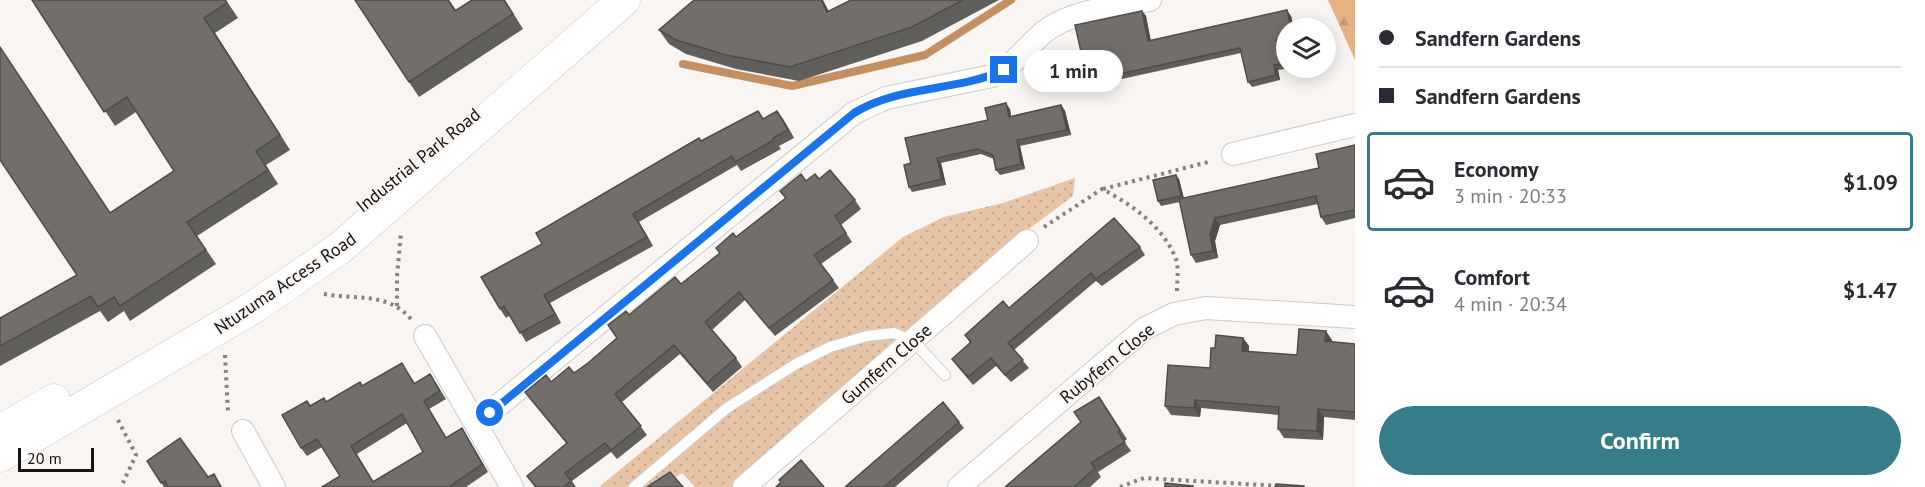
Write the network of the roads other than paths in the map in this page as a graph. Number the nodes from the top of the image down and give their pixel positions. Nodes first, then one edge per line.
1 (605, 0) edge
2 (624, 0) edge
3 (1150, 0) edge
4 (1355, 125) edge
5 (1233, 154) road end
6 (1027, 241) road end
7 (1355, 316) edge
8 (426, 336) road end
9 (913, 341) junction
10 (945, 375) dead end
11 (477, 423) junction
12 (235, 425) road end
13 (0, 431) edge
14 (0, 456) edge
15 (274, 487) edge
16 (512, 487) edge
17 (634, 487) edge
18 (744, 487) edge
19 (959, 487) edge

1 - 13 street, Industrial Park Road
2 - 14 street, Ntuzuma Access Road
3 - 11 street
4 - 5 street
6 - 9 street, Gumfern Close
7 - 19 street, Rubyfern Close
8 - 11 street
9 - 10 lane
9 - 17 lane
9 - 18 street, Gumfern Close
11 - 16 street
12 - 15 street

